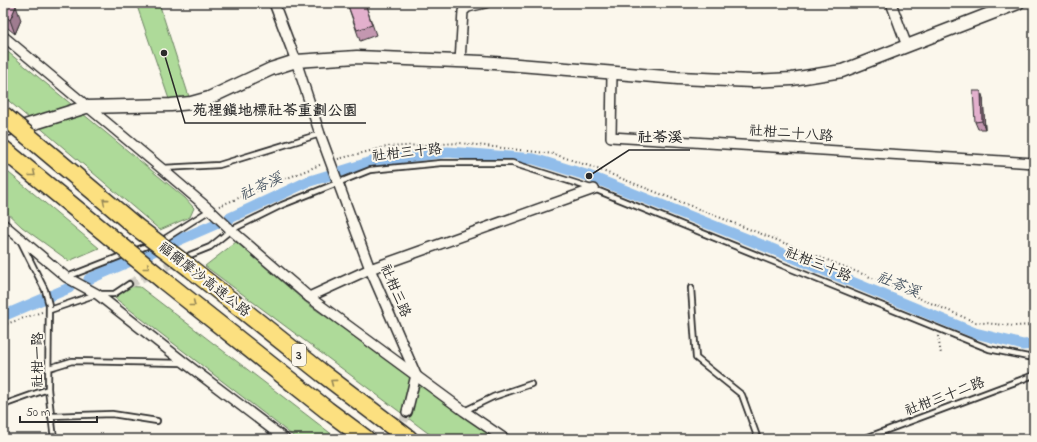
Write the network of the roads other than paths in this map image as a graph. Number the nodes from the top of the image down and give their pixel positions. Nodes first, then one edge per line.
1 (274, 3) edge
2 (485, 3) edge
3 (891, 3) edge
4 (1018, 3) edge
5 (3, 36) edge
6 (907, 46) junction
7 (296, 61) junction
8 (460, 62) junction
9 (612, 73) junction
10 (86, 106) junction
11 (3, 115) edge
12 (3, 130) edge
13 (320, 134) junction
14 (3, 149) edge
15 (1034, 163) edge
16 (161, 168) junction
17 (338, 182) junction
18 (594, 189) junction
19 (210, 210) junction
20 (3, 224) edge
21 (231, 230) junction
22 (19, 237) junction
23 (190, 261) junction
24 (370, 269) junction
25 (66, 277) junction
26 (129, 284) tunnel mouth
27 (691, 288) dead end
28 (97, 294) junction
29 (309, 297) junction
30 (50, 307) junction
31 (1034, 356) edge
32 (185, 363) junction
33 (49, 368) junction
34 (416, 375) junction
35 (1034, 375) edge
36 (531, 384) dead end
37 (48, 389) junction
38 (352, 396) junction
39 (3, 405) edge
40 (464, 411) junction
41 (407, 412) tunnel mouth
42 (51, 416) junction
43 (157, 421) dead end
44 (54, 439) edge
45 (285, 439) edge
46 (366, 439) edge
47 (409, 439) edge
48 (416, 439) edge
49 (505, 439) edge
50 (758, 439) edge
51 (863, 439) edge

1 - 7 street
2 - 8 street
3 - 6 street
4 - 6 street
5 - 10 street
6 - 9 street
7 - 8 street
7 - 10 street
7 - 13 street
8 - 9 street
9 - 15 street, 社柑二十八路
10 - 12 street
10 - 16 street
23 -> 11 highway, 福爾摩沙高速公路 / 3, bridge
13 - 16 lane
13 - 17 street, 社柑三路
14 -> 46 highway, 福爾摩沙高速公路 / 3, bridge
16 - 19 street
17 - 18 lane, 社柑三十路
17 - 21 lane, 社柑三十路
17 - 24 street, 社柑三路
18 - 24 street
18 - 31 lane, 社柑三十路
19 - 21 street
19 - 25 lane
20 - 22 street
21 - 23 lane, 社柑三十路
21 - 29 street
22 - 25 street
22 - 30 lane, 社柑一路
38 -> 23 highway, 福爾摩沙高速公路 / 3
24 - 29 street
24 - 34 street, 社柑三路
25 - 28 street
26 - 28 lane
27 - 50 lane
28 - 30 lane
28 - 32 street
29 - 34 street
30 - 33 lane, 社柑一路
32 - 33 lane
32 - 45 street
33 - 37 lane, 社柑一路
34 - 40 street
34 - 41 street
35 - 51 lane, 社柑三十二路
36 - 40 lane
37 - 39 lane
37 - 42 lane, 社柑一路
38 - 47 highway, 福爾摩沙高速公路 / 3
38 - 48 highway
40 - 49 street
42 - 43 lane
42 - 44 lane, 社柑一路

